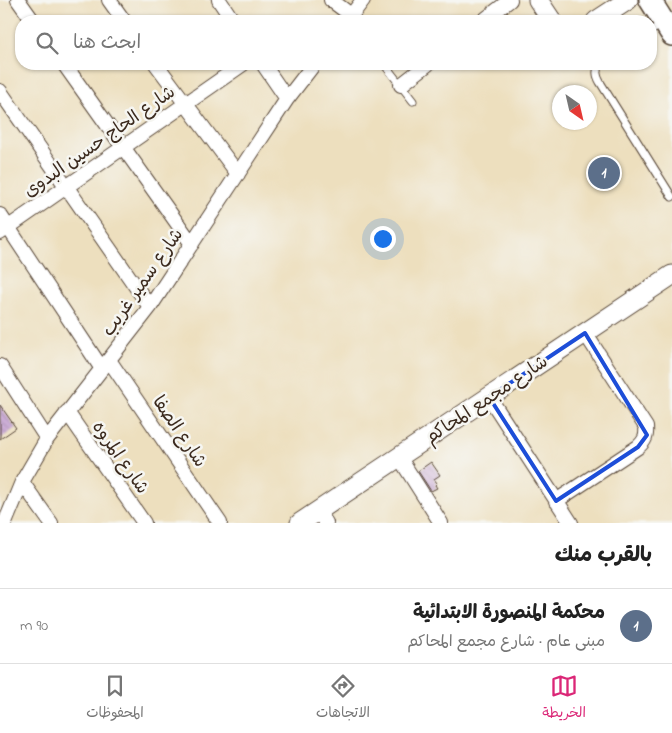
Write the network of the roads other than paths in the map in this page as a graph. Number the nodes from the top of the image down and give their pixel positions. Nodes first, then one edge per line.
1 (18, 0) edge
2 (108, 0) edge
3 (218, 0) edge
4 (331, 0) edge
5 (363, 0) edge
6 (510, 0) edge
7 (538, 0) edge
8 (628, 0) edge
9 (650, 0) edge
10 (29, 15) edge
11 (119, 15) edge
12 (229, 15) edge
13 (345, 15) edge
14 (352, 15) edge
15 (491, 15) edge
16 (548, 15) edge
17 (605, 15) edge
18 (656, 15) edge
19 (657, 17) edge
20 (662, 29) edge
21 (68, 70) edge
22 (160, 70) edge
23 (234, 70) edge
24 (267, 70) edge
25 (309, 70) edge
26 (389, 70) edge
27 (420, 70) edge
28 (597, 70) edge
29 (401, 85) junction
30 (0, 91) edge
31 (287, 99) junction
32 (413, 101) dead end
33 (186, 104) junction
34 (123, 147) junction
35 (238, 174) junction
36 (66, 187) junction
37 (672, 197) edge
38 (0, 215) edge
39 (4, 230) edge
40 (192, 244) junction
41 (672, 275) edge
42 (150, 307) junction
43 (585, 333) junction
44 (105, 364) junction
45 (0, 366) edge
46 (489, 397) junction
47 (68, 412) junction
48 (48, 439) junction
49 (399, 457) junction
50 (22, 482) junction
51 (556, 500) junction
52 (322, 517) edge
53 (2, 522) edge
54 (51, 523) edge
55 (144, 523) edge
56 (220, 523) edge
57 (300, 523) edge
58 (441, 523) edge
59 (571, 523) edge

1 - 10 street
2 - 11 street
3 - 12 street
4 - 13 street
5 - 14 street
6 - 15 street
7 - 16 street
8 - 17 street
9 - 18 main road
19 - 20 main road
21 - 34 street
22 - 33 street
23 - 33 street, شارع الحاج حسين البدوى
24 - 31 street
25 - 31 street, شارع سمير غريب
26 - 29 lane
27 - 29 street
28 - 37 lane
29 - 32 lane
30 - 36 street
31 - 35 street, شارع سمير غريب
33 - 34 street, شارع الحاج حسين البدوى
33 - 35 street
34 - 36 street, شارع الحاج حسين البدوى
34 - 40 street
35 - 40 street, شارع سمير غريب
36 - 39 street, شارع الحاج حسين البدوى
36 - 42 street
38 - 39 street, شارع الصفا
39 - 44 street, شارع الصفا
40 - 42 street, شارع سمير غريب
41 - 43 street, شارع مجمع المحاكم
42 - 44 street, شارع سمير غريب
43 - 46 street, شارع مجمع المحاكم
43 - 51 street
44 - 47 street, شارع سمير غريب
44 - 56 street, شارع الصفا
45 - 48 street
46 - 49 street, شارع مجمع المحاكم
46 - 51 street
47 - 48 street, شارع سمير غريب
47 - 55 street, شارع المروه
48 - 50 street, شارع سمير غريب
49 - 52 street, شارع مجمع المحاكم
49 - 58 street
50 - 53 street, شارع سمير غريب
50 - 54 street
51 - 59 street
52 - 57 street, شارع مجمع المحاكم

